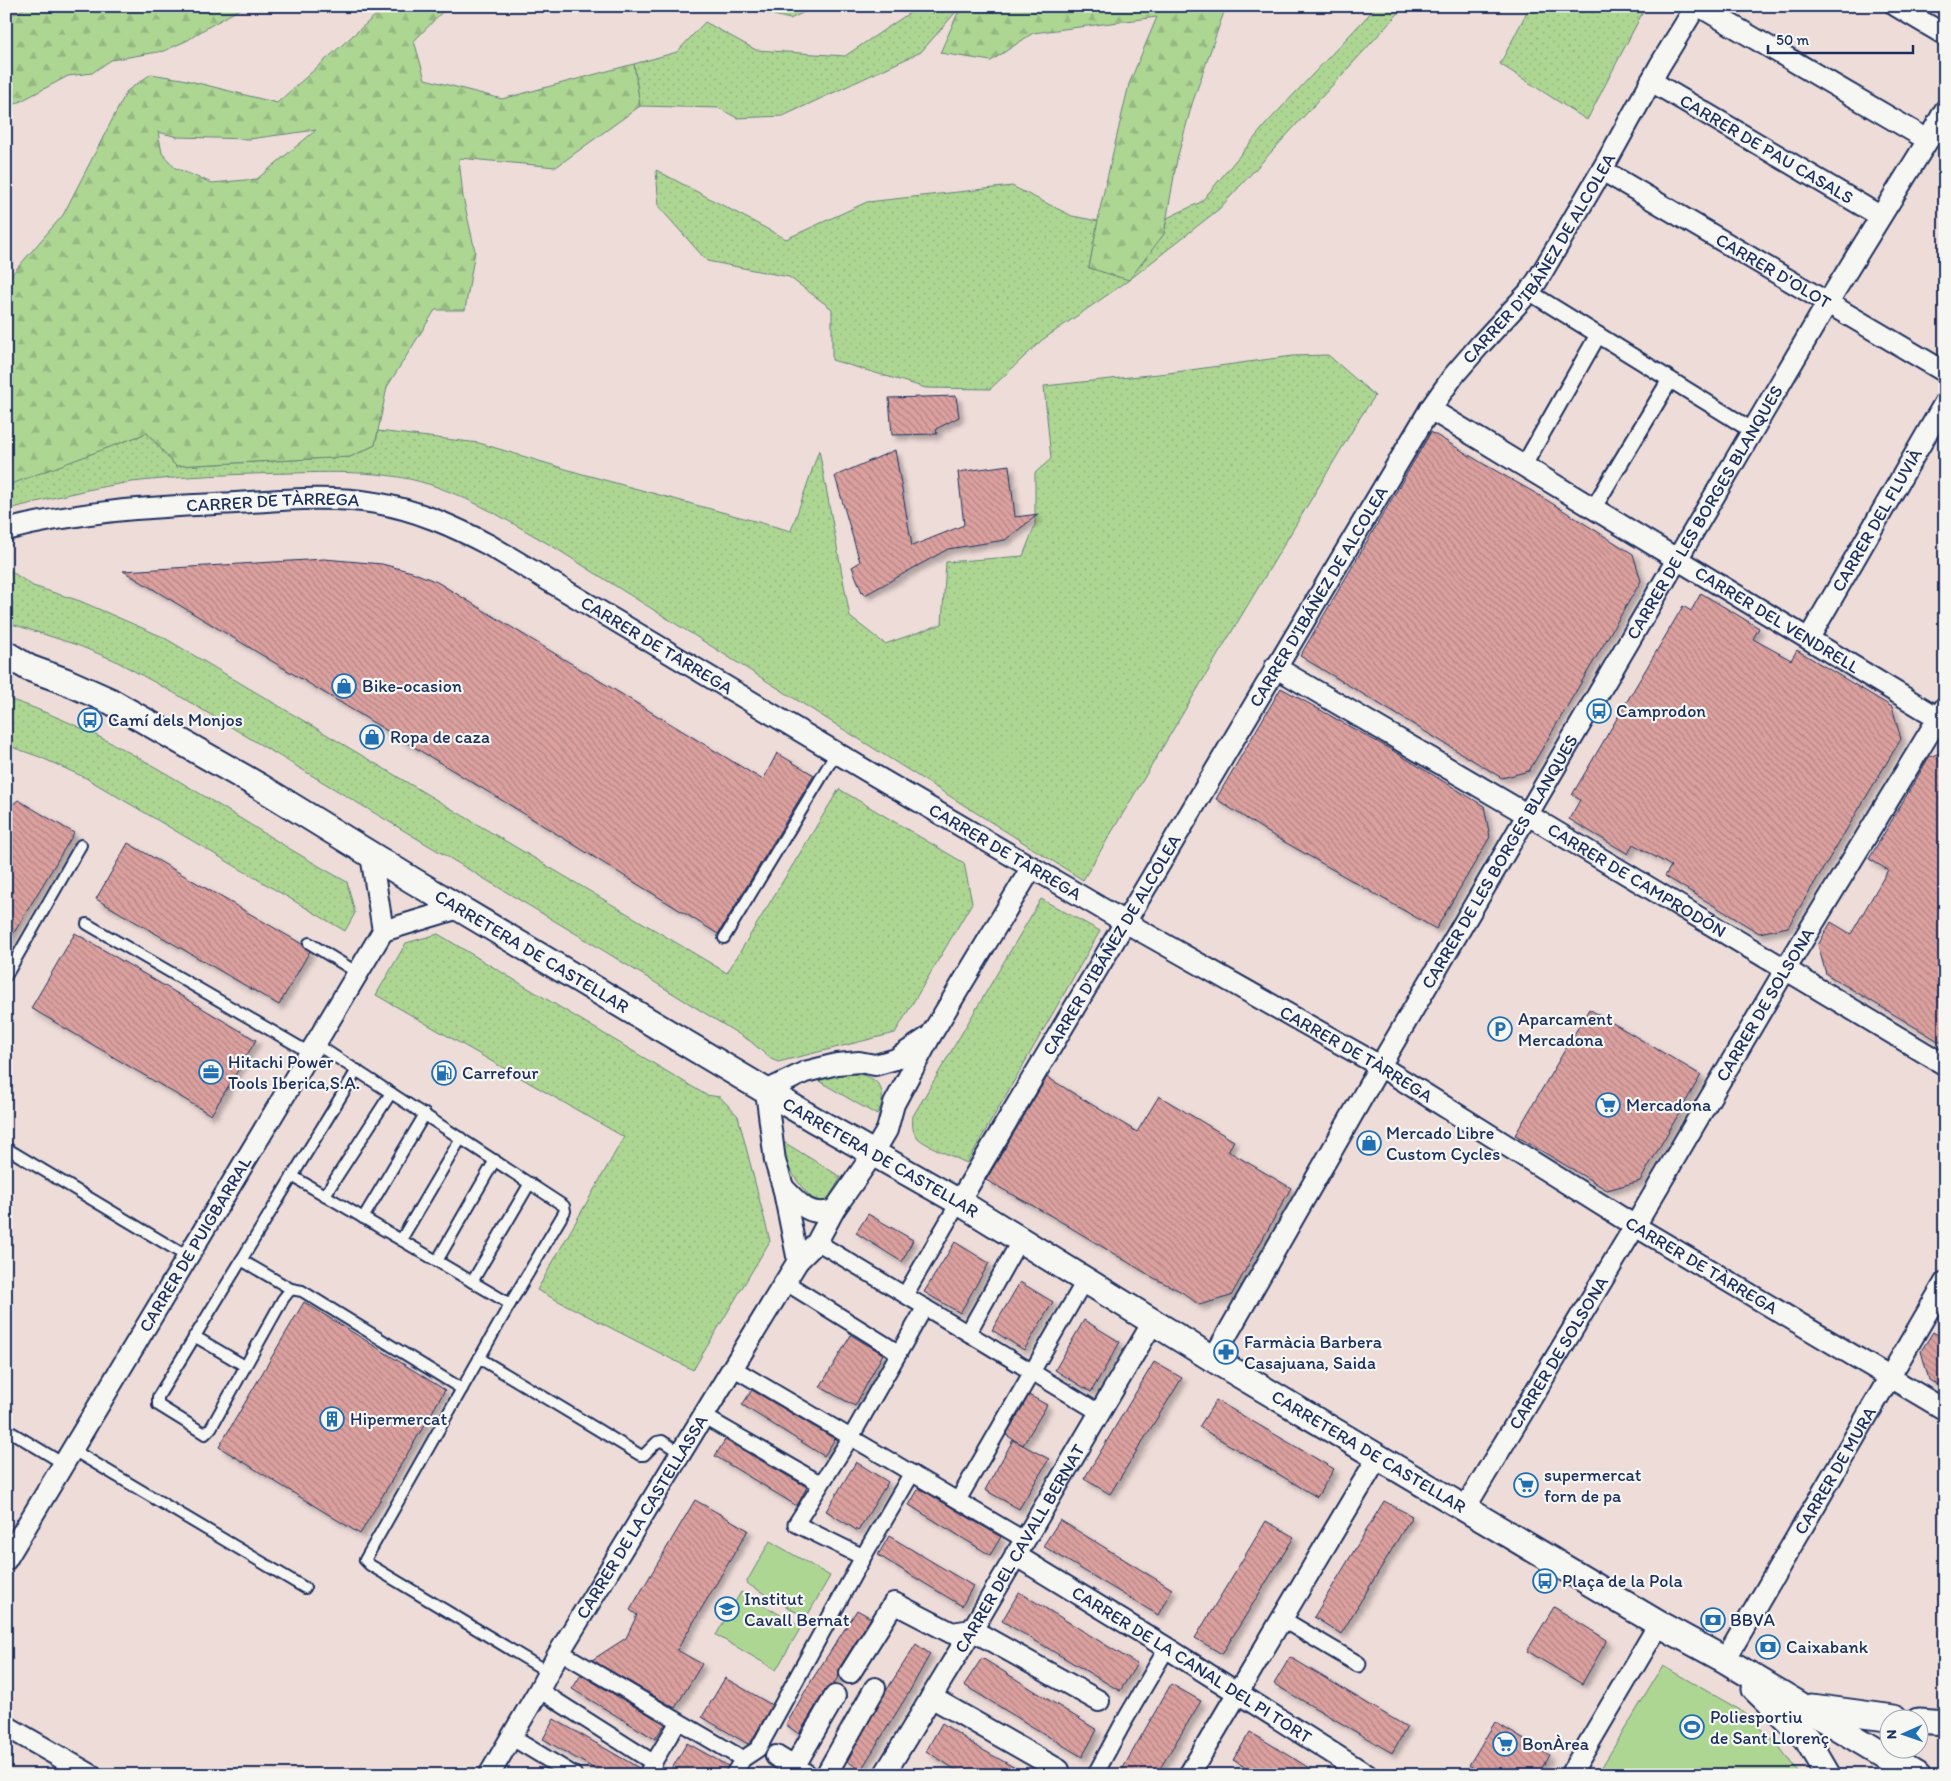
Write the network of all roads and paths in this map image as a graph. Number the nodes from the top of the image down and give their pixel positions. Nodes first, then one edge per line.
1 (1698, 6) edge
2 (1896, 6) edge
3 (1945, 34) edge
4 (1652, 81) junction
5 (1945, 110) edge
6 (1928, 140) junction
7 (1602, 170) junction
8 (1880, 216) junction
9 (1529, 292) junction
10 (1828, 302) junction
11 (1598, 335) junction
12 (1945, 372) edge
13 (1670, 380) junction
14 (1945, 402) edge
15 (1430, 409) junction
16 (1753, 431) junction
17 (1524, 465) junction
18 (1594, 508) junction
19 (6, 530) edge
20 (1678, 558) junction
21 (1809, 638) junction
22 (6, 654) edge
23 (18, 668) edge
24 (1275, 668) junction
25 (1943, 716) edge
26 (836, 753) junction
27 (1528, 815) junction
28 (81, 845) dead end
29 (371, 855) junction
30 (1032, 867) junction
31 (459, 908) junction
32 (1125, 922) junction
33 (87, 924) dead end
34 (383, 931) junction
35 (724, 938) dead end
36 (309, 943) dead end
37 (1785, 970) junction
38 (358, 973) junction
39 (6, 976) edge
40 (931, 1035) junction
41 (313, 1049) junction
42 (875, 1065) junction
43 (1945, 1065) edge
44 (1380, 1066) junction
45 (357, 1070) junction
46 (766, 1091) junction
47 (391, 1093) junction
48 (894, 1104) junction
49 (424, 1114) junction
50 (462, 1138) junction
51 (6, 1148) edge
52 (873, 1154) junction
53 (495, 1160) junction
54 (292, 1176) junction
55 (530, 1183) junction
56 (783, 1187) junction
57 (325, 1195) junction
58 (959, 1202) junction
59 (834, 1210) junction
60 (363, 1218) junction
61 (1635, 1226) junction
62 (401, 1240) junction
63 (1020, 1240) junction
64 (817, 1242) junction
65 (188, 1257) junction
66 (241, 1260) junction
67 (437, 1261) junction
68 (798, 1261) junction
69 (1085, 1280) junction
70 (472, 1282) junction
71 (785, 1282) junction
72 (1945, 1282) edge
73 (291, 1289) junction
74 (905, 1295) junction
75 (510, 1304) junction
76 (925, 1307) junction
77 (1153, 1322) junction
78 (968, 1333) junction
79 (194, 1336) junction
80 (899, 1353) junction
81 (479, 1358) junction
82 (1213, 1359) junction
83 (245, 1366) junction
84 (733, 1368) junction
85 (1033, 1372) junction
86 (1889, 1378) junction
87 (462, 1389) junction
88 (1945, 1410) edge
89 (1100, 1413) junction
90 (703, 1416) junction
91 (6, 1429) edge
92 (851, 1437) junction
93 (681, 1453) junction
94 (68, 1457) junction
95 (1378, 1457) junction
96 (912, 1473) junction
97 (821, 1484) junction
98 (958, 1500) junction
99 (1465, 1508) junction
100 (1020, 1547) junction
101 (863, 1557) junction
102 (6, 1560) edge
103 (305, 1588) dead end
104 (1282, 1619) junction
105 (1659, 1624) junction
106 (972, 1630) junction
107 (1167, 1648) junction
108 (559, 1651) junction
109 (1725, 1660) junction
110 (1358, 1664) dead end
111 (548, 1672) junction
112 (850, 1673) dead end
113 (875, 1688) dead end
114 (539, 1690) junction
115 (1238, 1693) junction
116 (835, 1696) dead end
117 (932, 1697) junction
118 (1099, 1701) dead end
119 (1801, 1706) junction
120 (1878, 1716) edge
121 (678, 1722) junction
122 (1928, 1722) edge
123 (1945, 1723) edge
124 (6, 1726) edge
125 (511, 1738) junction
126 (776, 1756) dead end
127 (743, 1759) junction
128 (650, 1769) edge
129 (1059, 1770) dead end
130 (801, 1771) edge
131 (893, 1772) edge
132 (1095, 1774) edge
133 (91, 1775) edge
134 (489, 1775) edge
135 (574, 1775) edge
136 (733, 1775) edge
137 (826, 1775) edge
138 (1188, 1775) edge
139 (1367, 1775) edge
140 (1570, 1775) edge
141 (1828, 1775) edge
142 (1917, 1775) edge

1 - 4 street, CARRER D'IBÁÑEZ DE ALCOLEA
1 - 6 street
2 - 3 street
4 - 7 street, CARRER D'IBÁÑEZ DE ALCOLEA
4 - 8 street, CARRER DE PAU CASALS
5 - 6 street, CARRER DE LES BORGES BLANQUES
6 - 8 street, CARRER DE LES BORGES BLANQUES
7 - 9 street, CARRER D'IBÁÑEZ DE ALCOLEA
7 - 10 street, CARRER D'OLOT
8 - 10 street, CARRER DE LES BORGES BLANQUES
9 - 11 street
9 - 15 street, CARRER D'IBÁÑEZ DE ALCOLEA
10 - 12 street, CARRER D'OLOT
10 - 16 street, CARRER DE LES BORGES BLANQUES
11 - 13 street
11 - 17 street
13 - 16 street
13 - 18 street
14 - 21 street, CARRER DEL FLUVIÀ
15 - 17 street, CARRER DEL VENDRELL
15 - 24 street, CARRER D'IBÁÑEZ DE ALCOLEA
16 - 20 street, CARRER DE LES BORGES BLANQUES
17 - 18 street, CARRER DEL VENDRELL
18 - 20 street, CARRER DEL VENDRELL
19 - 26 street, CARRER DE TÀRREGA
20 - 21 street, CARRER DEL VENDRELL
20 - 27 street, CARRER DE LES BORGES BLANQUES
21 - 25 street, CARRER DEL VENDRELL
22 - 23 street, CARRETERA DE CASTELLAR
23 - 29 street, CARRETERA DE CASTELLAR
24 - 27 street, CARRER DE CAMPRODÓN
24 - 32 street, CARRER D'IBÁÑEZ DE ALCOLEA
25 - 37 street, CARRER DE SOLSONA
26 - 30 street, CARRER DE TÀRREGA
26 - 35 lane
27 - 37 street, CARRER DE CAMPRODÓN
27 - 44 street, CARRER DE LES BORGES BLANQUES
28 - 39 lane
29 - 31 street, CARRETERA DE CASTELLAR
29 - 34 street
30 - 32 street, CARRER DE TÀRREGA
30 - 40 street
31 - 34 street
31 - 46 street, CARRETERA DE CASTELLAR
32 - 44 street, CARRER DE TÀRREGA
32 - 58 street, CARRER D'IBÁÑEZ DE ALCOLEA
33 - 41 lane
34 - 38 street, CARRER DE PUIGBARRAL
36 - 38 lane
37 - 43 street, CARRER DE CAMPRODÓN
37 - 61 street, CARRER DE SOLSONA
38 - 41 street, CARRER DE PUIGBARRAL
40 - 42 street
40 - 48 street
41 - 45 lane
41 - 65 street, CARRER DE PUIGBARRAL
42 - 46 street
42 - 48 street
44 - 61 street, CARRER DE TÀRREGA
44 - 82 street, CARRER DE LES BORGES BLANQUES
45 - 47 lane
45 - 54 lane
46 - 52 street, CARRETERA DE CASTELLAR
46 - 56 street
47 - 49 lane
47 - 57 lane
48 - 52 street, CARRER DE LA CASTELLASSA
49 - 50 lane
49 - 60 lane
50 - 53 lane
50 - 62 lane
51 - 65 lane
52 - 58 street, CARRETERA DE CASTELLAR
52 - 59 street, CARRER DE LA CASTELLASSA
53 - 55 lane
53 - 67 lane
54 - 57 lane
54 - 66 lane
55 - 70 lane
55 - 75 lane
56 - 59 street
56 - 68 street
57 - 60 lane
58 - 63 street, CARRETERA DE CASTELLAR
58 - 74 street
59 - 64 street, CARRER DE LA CASTELLASSA
60 - 62 lane
61 - 86 street, CARRER DE TÀRREGA
61 - 99 street, CARRER DE SOLSONA
62 - 67 lane
63 - 69 street, CARRETERA DE CASTELLAR
63 - 78 street
64 - 68 street, CARRER DE LA CASTELLASSA
64 - 74 street
65 - 94 street, CARRER DE PUIGBARRAL
66 - 73 lane
66 - 79 lane
67 - 70 lane
68 - 71 street, CARRER DE LA CASTELLASSA
69 - 77 street, CARRETERA DE CASTELLAR
69 - 85 street
70 - 75 lane
71 - 80 street
71 - 84 street, CARRER DE LA CASTELLASSA
72 - 86 street, CARRER DE MURA
73 - 83 lane
73 - 87 lane
74 - 76 street
75 - 81 lane
76 - 78 street
76 - 80 street
77 - 82 street, CARRETERA DE CASTELLAR
77 - 89 street, CARRER DEL CAVALL BERNAT
78 - 85 street
79 - 83 lane
79 - 83 lane
80 - 92 street
81 - 87 lane
81 - 93 lane
82 - 95 street, CARRETERA DE CASTELLAR
84 - 90 street, CARRER DE LA CASTELLASSA
84 - 92 street
85 - 89 street
85 - 98 street
86 - 88 street, CARRER DE TÀRREGA
86 - 109 street, CARRER DE MURA
87 - 111 lane
89 - 100 street, CARRER DEL CAVALL BERNAT
90 - 93 street, CARRER DE LA CASTELLASSA
90 - 97 street
91 - 94 lane
92 - 96 street
92 - 97 street
93 - 108 street, CARRER DE LA CASTELLASSA
94 - 102 street, CARRER DE PUIGBARRAL
94 - 103 lane
95 - 99 street, CARRETERA DE CASTELLAR
95 - 104 street
96 - 98 street
96 - 101 street
97 - 101 street
98 - 100 street
99 - 105 street, CARRETERA DE CASTELLAR
100 - 106 street, CARRER DEL CAVALL BERNAT
100 - 107 street, CARRER DE LA CANAL DEL PI TORT
101 - 127 street
104 - 110 street
104 - 115 street
105 - 109 street, CARRETERA DE CASTELLAR
105 - 140 street
106 - 112 street
106 - 117 street, CARRER DEL CAVALL BERNAT
106 - 118 street
107 - 115 street, CARRER DE LA CANAL DEL PI TORT
107 - 132 street
108 - 111 street, CARRER DE LA CASTELLASSA
108 - 121 street
109 - 119 street, CARRETERA DE CASTELLAR
109 - 141 street, CARRETERA DE CASTELLAR
111 - 114 street, CARRER DE LA CASTELLASSA
113 - 137 street
114 - 125 street, CARRER DE LA CASTELLASSA
114 - 128 street
115 - 138 street
115 - 139 street, CARRER DE LA CANAL DEL PI TORT
116 - 130 street
117 - 129 street
117 - 131 street, CARRER DEL CAVALL BERNAT
119 - 120 street, CARRETERA DE CASTELLAR
119 - 142 street, CARRETERA DE CASTELLAR
121 - 127 street
121 - 128 street
122 - 123 street
124 - 133 street
125 - 134 street, CARRER DE LA CASTELLASSA
125 - 135 street
126 - 130 street
127 - 136 street

